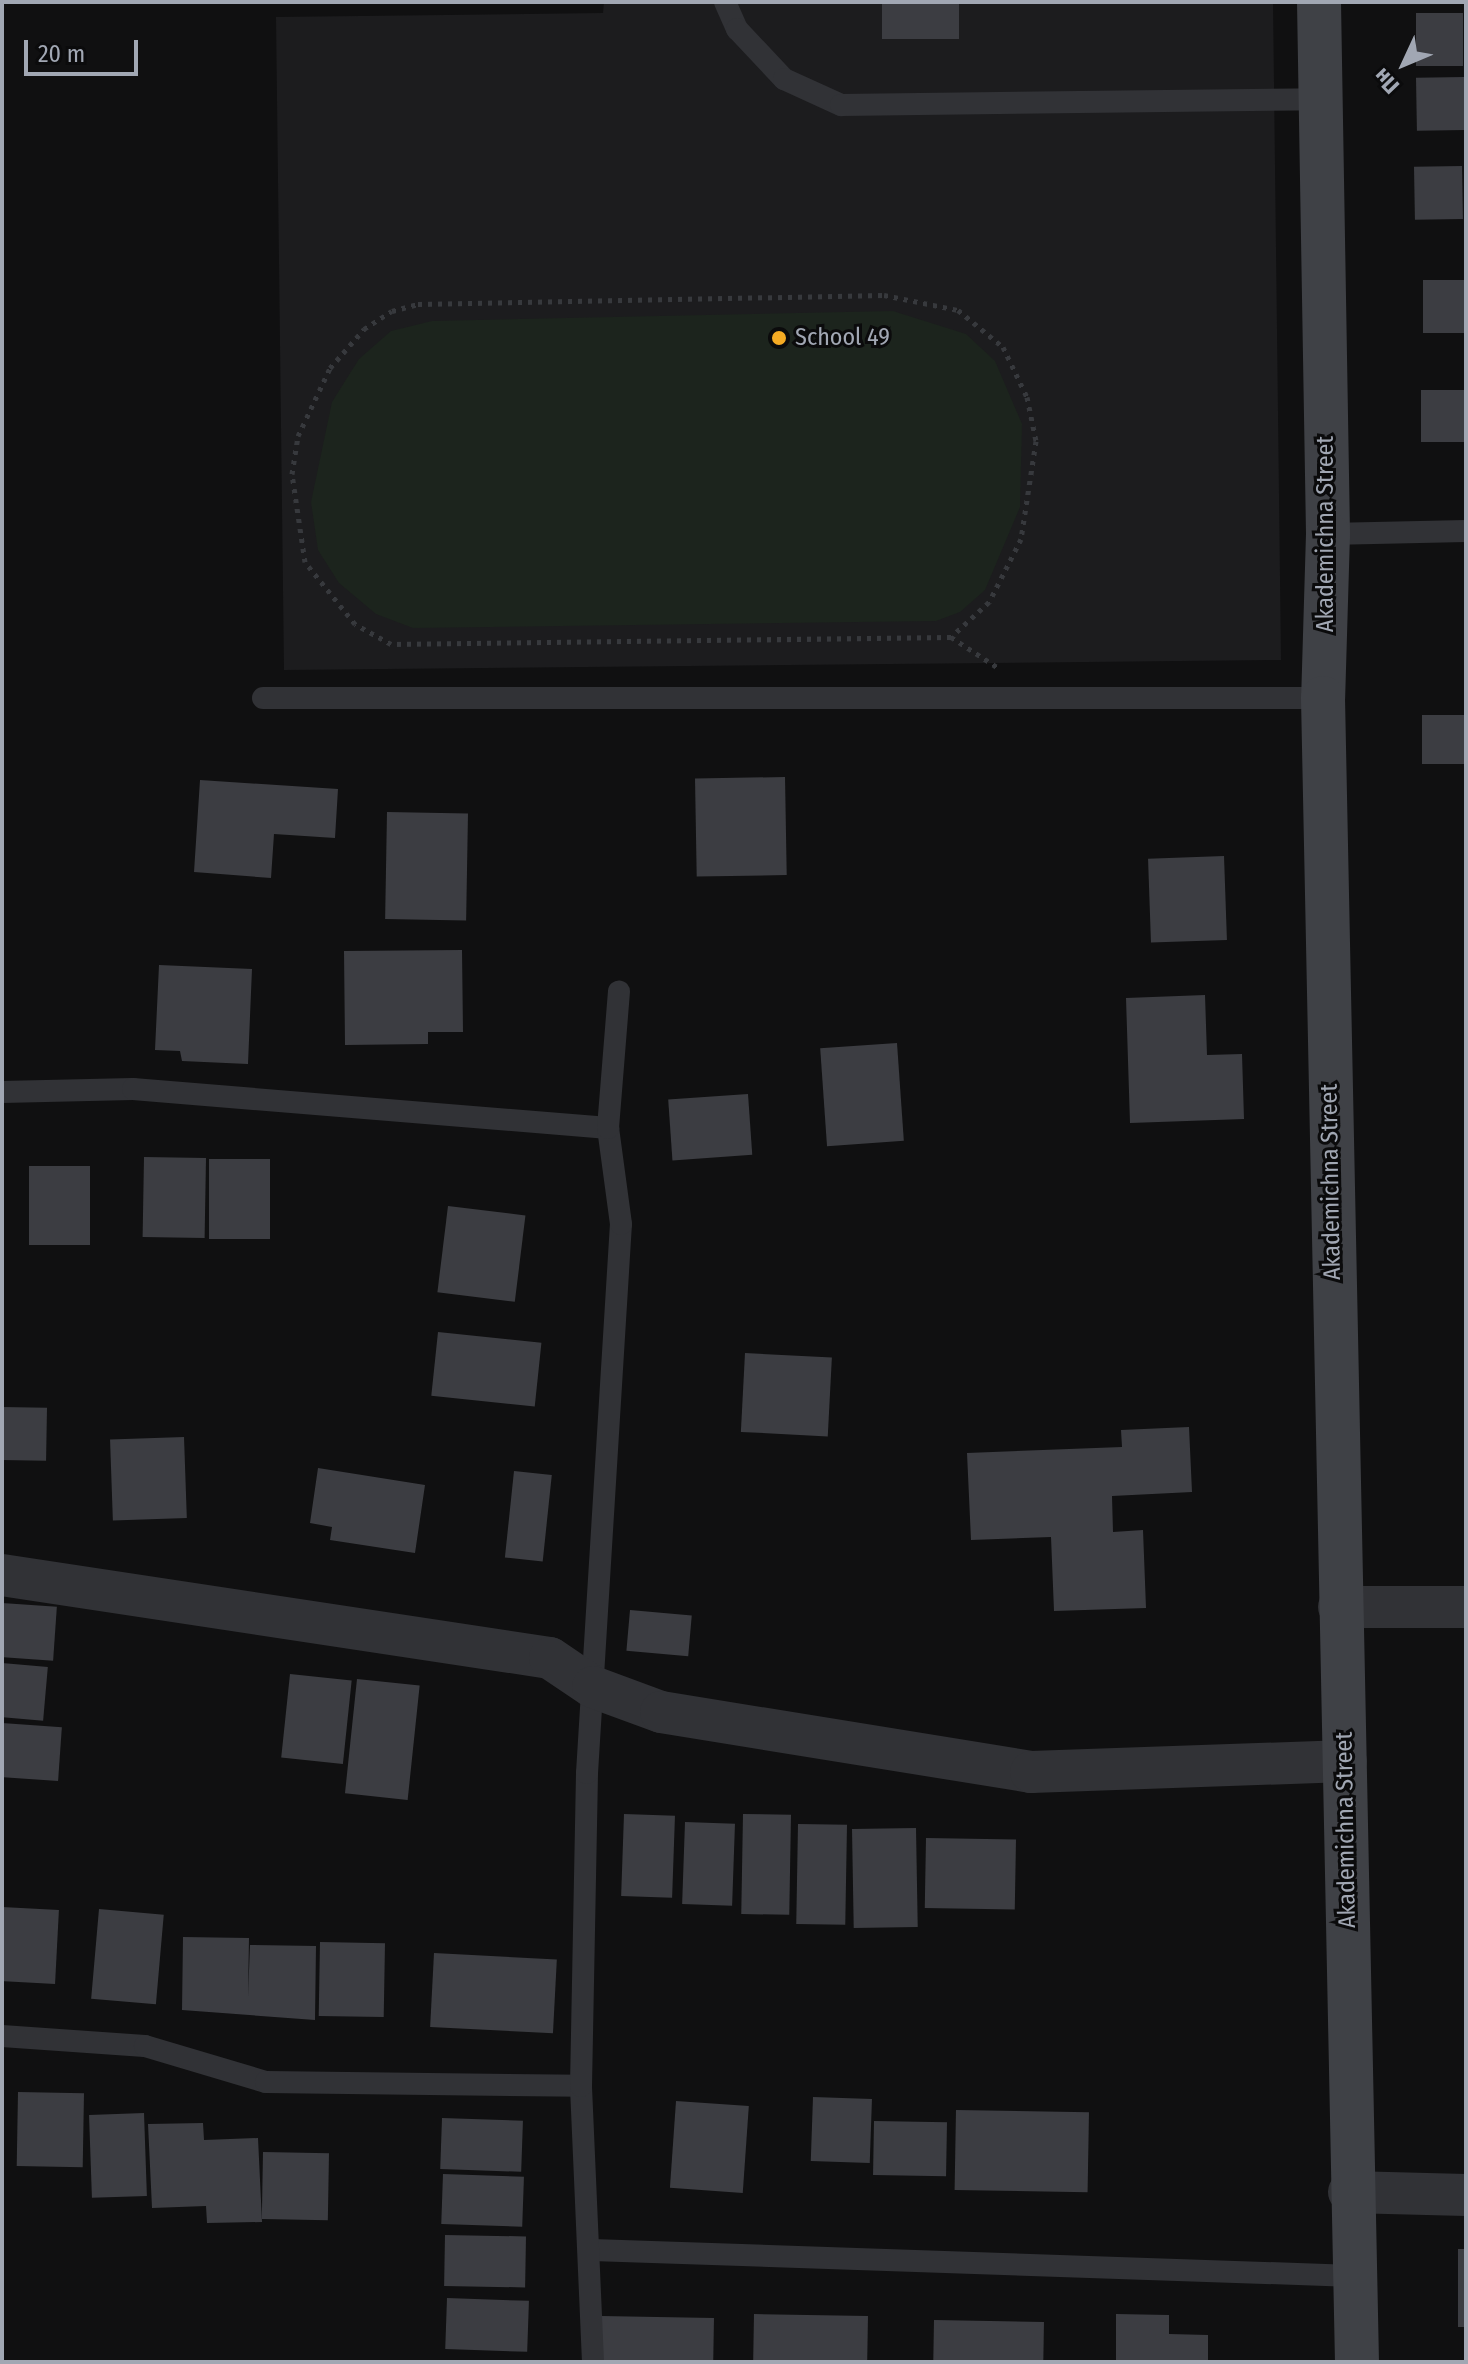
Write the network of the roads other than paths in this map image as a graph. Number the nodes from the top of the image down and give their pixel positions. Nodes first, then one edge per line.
1 (725, 2) edge
2 (1319, 2) edge
3 (1320, 99) junction
4 (1466, 531) edge
5 (1328, 534) junction
6 (263, 698) dead end
7 (1323, 698) junction
8 (619, 991) dead end
9 (2, 1092) edge
10 (608, 1128) junction
11 (2, 1575) edge
12 (1339, 1607) junction
13 (1466, 1607) edge
14 (593, 1687) junction
15 (1346, 1761) junction
16 (2, 2036) edge
17 (581, 2086) junction
18 (1349, 2192) junction
19 (1466, 2195) edge
20 (592, 2250) junction
21 (1354, 2276) junction
22 (593, 2362) edge
23 (1357, 2362) edge

1 - 3 lane
2 - 3 main road, Akademichna Street
3 - 5 main road, Akademichna Street
4 - 5 lane
5 - 7 main road, Akademichna Street
6 - 7 lane
7 - 12 main road, Akademichna Street
8 - 10 lane
9 - 10 lane
10 - 14 lane
11 - 14 street
12 - 13 street
12 - 15 main road, Akademichna Street
14 - 15 street
14 - 17 lane
15 - 18 main road, Akademichna Street
16 - 17 lane
17 - 20 lane
18 - 19 street
18 - 21 main road, Akademichna Street
20 - 21 lane
20 - 22 lane
21 - 23 main road, Akademichna Street

